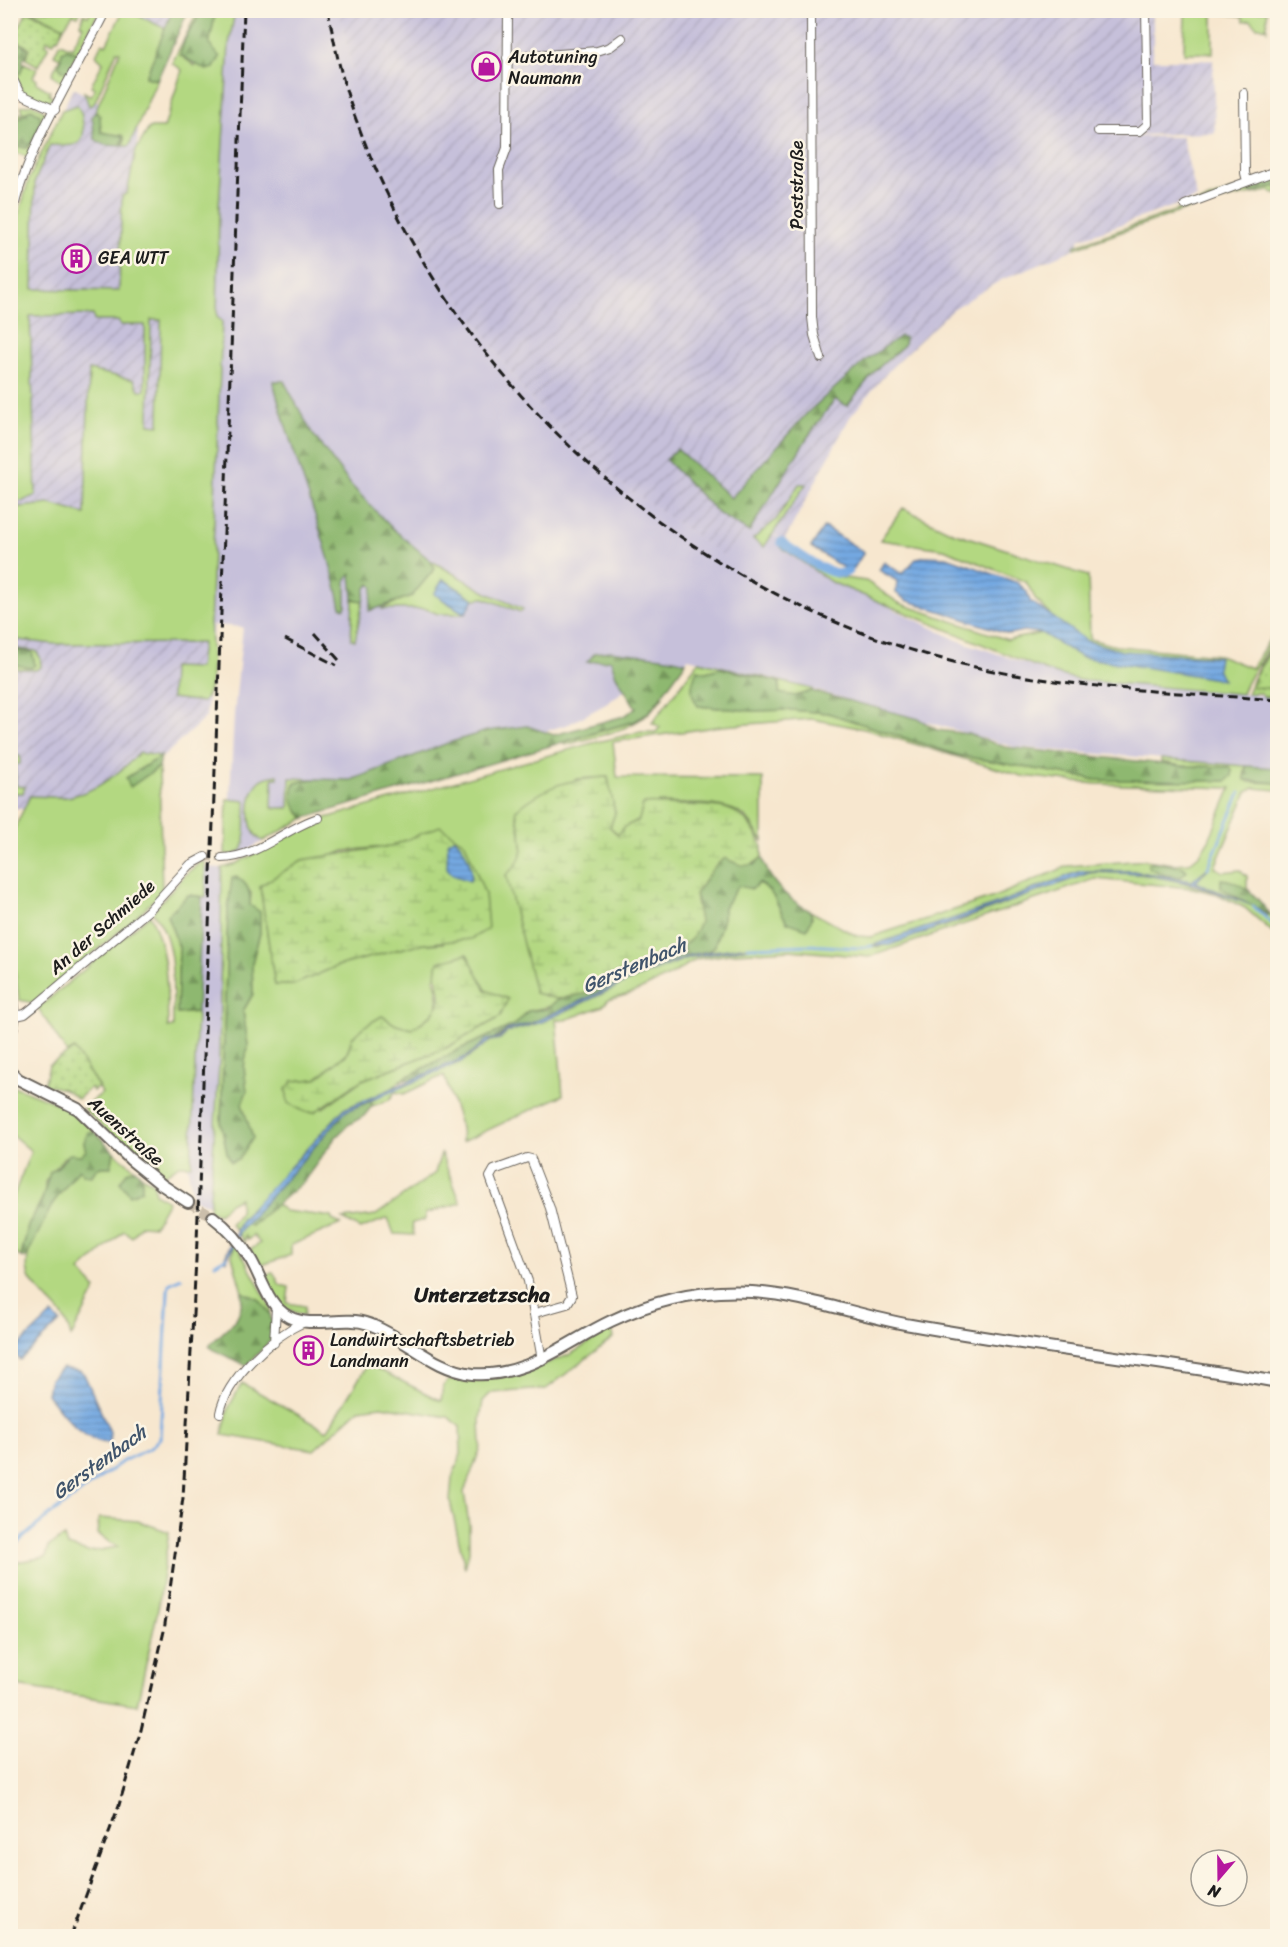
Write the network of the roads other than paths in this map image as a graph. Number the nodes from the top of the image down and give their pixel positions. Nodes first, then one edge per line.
1 (106, 10) edge
2 (508, 10) edge
3 (811, 10) edge
4 (1146, 10) edge
5 (622, 38) dead end
6 (507, 58) junction
7 (10, 73) edge
8 (1244, 93) dead end
9 (55, 110) junction
10 (1098, 131) dead end
11 (1278, 170) edge
12 (1247, 181) junction
13 (500, 204) dead end
14 (1185, 205) dead end
15 (10, 226) edge
16 (821, 358) dead end
17 (318, 818) dead end
18 (205, 857) tunnel mouth
19 (222, 858) tunnel mouth
20 (10, 968) edge
21 (16, 1016) junction
22 (10, 1045) edge
23 (10, 1071) edge
24 (188, 1202) tunnel mouth
25 (213, 1217) tunnel mouth
26 (276, 1307) junction
27 (535, 1313) junction
28 (306, 1321) junction
29 (274, 1343) junction
30 (542, 1360) junction
31 (1278, 1382) edge
32 (220, 1413) dead end

1 - 9 street
2 - 6 street
3 - 16 street, Poststraße
4 - 10 street
5 - 6 street
6 - 13 street
7 - 9 street
8 - 12 street
9 - 15 street
11 - 12 street
12 - 14 street
17 - 19 street
18 - 21 street, An der Schmiede
20 - 21 street
21 - 22 street
23 - 24 street, Auenstraße
25 - 26 street
26 - 28 street
26 - 29 street
27 - 27 street
27 - 30 street
28 - 29 street
28 - 30 street
29 - 32 street
30 - 31 street

